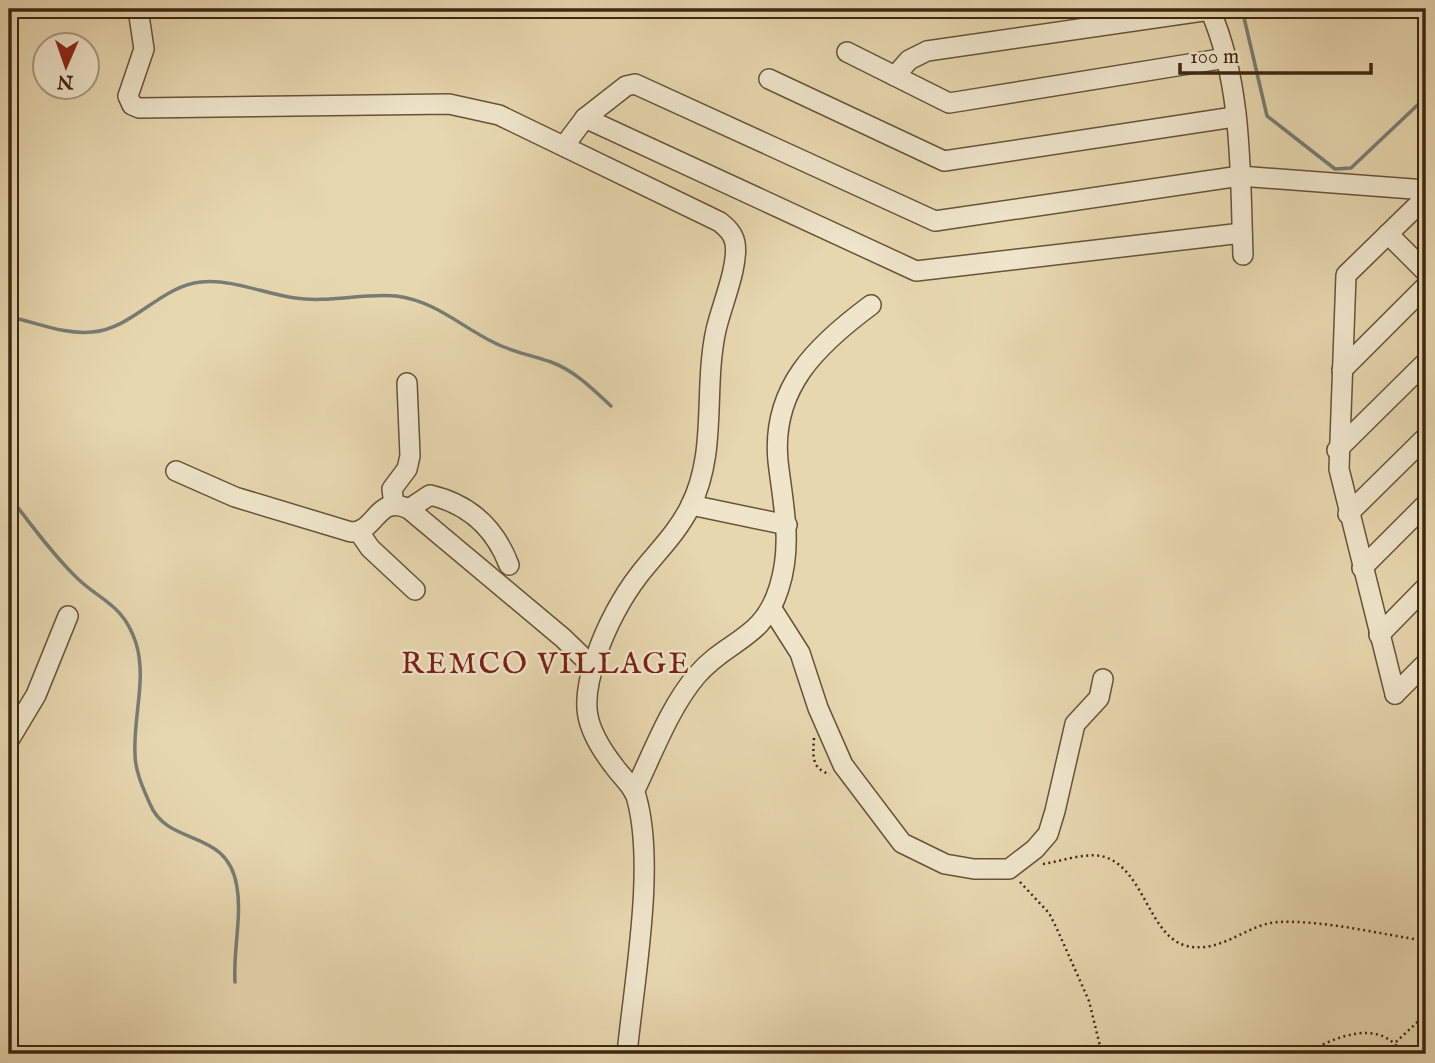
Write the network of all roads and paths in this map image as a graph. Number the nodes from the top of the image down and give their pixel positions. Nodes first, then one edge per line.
1 (138, 9) edge
2 (847, 52) dead end
3 (1226, 58) junction
4 (895, 76) junction
5 (769, 79) dead end
6 (1234, 117) junction
7 (585, 118) junction
8 (564, 146) junction
9 (1240, 176) junction
10 (1426, 190) edge
11 (1426, 197) edge
12 (1242, 233) junction
13 (1388, 234) junction
14 (1243, 254) dead end
15 (1426, 272) edge
16 (1426, 286) edge
17 (871, 305) dead end
18 (1426, 362) edge
19 (1342, 370) junction
20 (407, 383) dead end
21 (1426, 437) edge
22 (1337, 450) junction
23 (176, 471) dead end
24 (1426, 504) edge
25 (691, 505) junction
26 (402, 507) junction
27 (1348, 514) junction
28 (787, 525) junction
29 (359, 532) junction
30 (509, 565) dead end
31 (1362, 568) junction
32 (1426, 587) edge
33 (415, 590) dead end
34 (772, 609) junction
35 (68, 616) dead end
36 (1380, 635) junction
37 (1426, 663) edge
38 (593, 667) junction
39 (1103, 679) dead end
40 (9, 740) edge
41 (634, 792) junction
42 (1035, 865) dead end
43 (1009, 869) junction
44 (1426, 940) edge
45 (1426, 1014) edge
46 (1396, 1042) junction
47 (627, 1054) edge
48 (1102, 1054) edge
49 (1303, 1054) edge
50 (1404, 1054) edge

1 - 8 street
2 - 4 street
3 - 4 street
3 - 4 street
3 - 6 street
5 - 6 street
6 - 9 street
7 - 8 street
7 - 9 street
7 - 12 street
8 - 25 street
9 - 10 street
9 - 12 street
11 - 13 street
12 - 14 street
13 - 15 street
13 - 19 street
16 - 19 street
17 - 28 street
18 - 22 street
19 - 22 street
20 - 26 street
21 - 27 street
22 - 27 street
23 - 29 street
24 - 31 street
25 - 28 street
25 - 38 street
26 - 29 street
26 - 30 street
26 - 38 street
27 - 31 street
28 - 34 street
29 - 33 street
31 - 36 street
32 - 36 street
34 - 41 street
34 - 43 street
35 - 40 street
36 - 37 street
38 - 41 street
39 - 43 street
41 - 47 street
42 - 44 path
43 - 48 path
45 - 46 path
46 - 49 path
46 - 50 path

